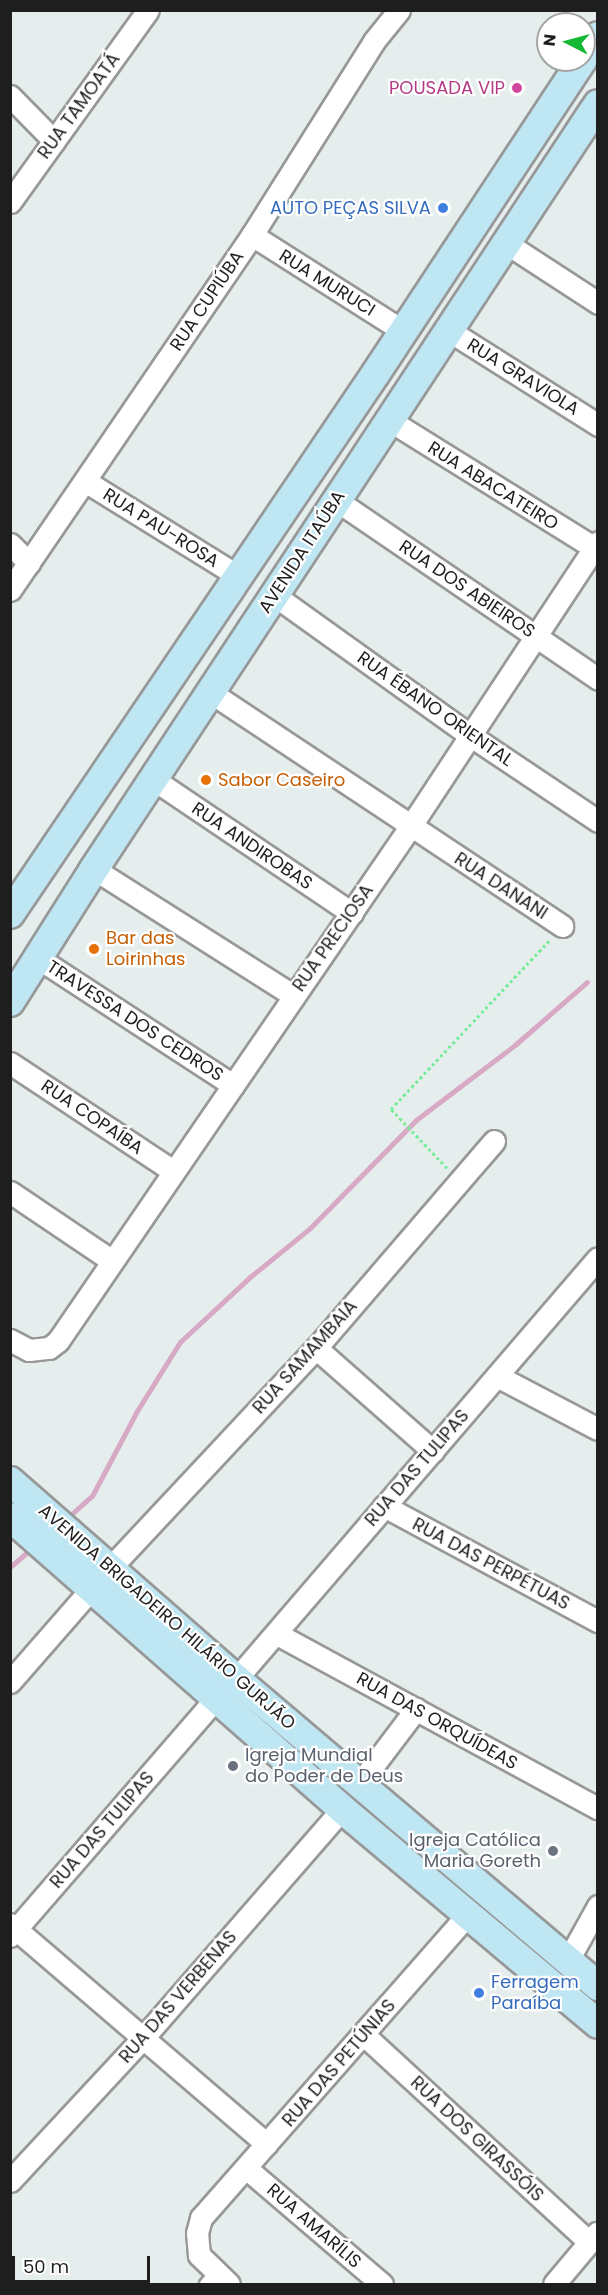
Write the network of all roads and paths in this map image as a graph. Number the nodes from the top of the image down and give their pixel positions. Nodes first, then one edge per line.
1 (148, 10) edge
2 (399, 10) edge
3 (574, 72) edge
4 (10, 96) edge
5 (597, 104) edge
6 (54, 141) junction
7 (10, 202) edge
8 (252, 235) junction
9 (506, 243) junction
10 (597, 303) edge
11 (448, 330) junction
12 (402, 331) junction
13 (376, 373) junction
14 (407, 393) junction
15 (389, 420) junction
16 (597, 425) edge
17 (85, 481) junction
18 (336, 500) junction
19 (10, 544) edge
20 (596, 547) edge
21 (29, 563) junction
22 (238, 576) junction
23 (10, 590) edge
24 (274, 595) junction
25 (535, 636) junction
26 (597, 680) edge
27 (210, 692) junction
28 (471, 736) junction
29 (153, 779) junction
30 (597, 821) edge
31 (410, 827) junction
32 (94, 869) junction
33 (13, 906) edge
34 (352, 913) junction
35 (562, 926) joint
36 (38, 958) junction
37 (294, 996) junction
38 (10, 1002) edge
39 (10, 1063) edge
40 (232, 1085) junction
41 (494, 1141) dead end
42 (173, 1171) junction
43 (459, 1180) junction
44 (10, 1192) edge
45 (597, 1258) edge
46 (111, 1260) junction
47 (10, 1340) edge
48 (316, 1348) junction
49 (497, 1376) junction
50 (597, 1429) edge
51 (433, 1451) junction
52 (10, 1480) edge
53 (384, 1506) junction
54 (10, 1517) edge
55 (101, 1578) junction
56 (597, 1621) edge
57 (277, 1634) junction
58 (10, 1682) edge
59 (226, 1688) junction
60 (416, 1709) junction
61 (360, 1783) junction
62 (597, 1808) edge
63 (342, 1809) junction
64 (597, 1906) edge
65 (468, 1914) junction
66 (13, 1929) edge
67 (568, 1960) junction
68 (597, 1986) edge
69 (597, 2024) edge
70 (364, 2035) junction
71 (143, 2038) junction
72 (267, 2144) junction
73 (246, 2168) junction
74 (10, 2181) edge
75 (593, 2237) edge
76 (216, 2280) edge
77 (382, 2284) edge
78 (556, 2284) edge

1 - 6 street, RUA TAMOATÁ
2 - 8 street, RUA CUPIÚBA
3 - 12 street
4 - 6 street
5 - 9 street, AVENIDA ITAÚBA
6 - 7 street, RUA TAMOATÁ
8 - 12 street, RUA MURUCI
8 - 17 street, RUA CUPIÚBA
9 - 10 street
9 - 11 street, AVENIDA ITAÚBA
11 - 14 street, AVENIDA ITAÚBA
11 - 16 street, RUA GRAVIOLA
12 - 13 street
13 - 14 street
13 - 22 street
14 - 15 street, AVENIDA ITAÚBA
15 - 18 street, AVENIDA ITAÚBA
15 - 20 street, RUA ABACATEIRO
17 - 21 street, RUA CUPIÚBA
17 - 22 street, RUA PAU-ROSA
18 - 24 street, AVENIDA ITAÚBA
18 - 25 street, RUA DOS ABIEIROS
19 - 21 street
20 - 25 street, RUA PRECIOSA
21 - 23 street, RUA CUPIÚBA
22 - 33 street
24 - 27 street, AVENIDA ITAÚBA
24 - 28 street, RUA ÉBANO ORIENTAL
25 - 26 street, RUA DOS ABIEIROS
25 - 28 street, RUA PRECIOSA
27 - 29 street, AVENIDA ITAÚBA
27 - 31 street, RUA DANANI
28 - 30 street, RUA ÉBANO ORIENTAL
28 - 31 street, RUA PRECIOSA
29 - 32 street, AVENIDA ITAÚBA
29 - 34 street, RUA ANDIROBAS
31 - 34 street, RUA PRECIOSA
31 - 35 street, RUA DANANI
32 - 36 street, AVENIDA ITAÚBA
32 - 37 street
34 - 37 street, RUA PRECIOSA
35 - 43 path, RUA DANANI
36 - 38 street, AVENIDA ITAÚBA
36 - 40 street, TRAVESSA DOS CEDROS
37 - 40 street, RUA PRECIOSA
39 - 42 street, RUA COPAÍBA
40 - 42 street, RUA PRECIOSA
41 - 43 street, RUA SAMAMBAIA
42 - 46 street, RUA PRECIOSA
43 - 48 street, RUA SAMAMBAIA
44 - 46 street
45 - 49 street, RUA DAS TULIPAS
46 - 47 street, RUA PRECIOSA
48 - 51 street
48 - 55 street, RUA SAMAMBAIA
49 - 50 street
49 - 51 street, RUA DAS TULIPAS
51 - 53 street, RUA DAS TULIPAS
52 - 55 street, AVENIDA BRIGADEIRO HILÁRIO GURJÃO
53 - 56 street, RUA DAS PERPÉTUAS
53 - 57 street, RUA DAS TULIPAS
54 - 55 street, AVENIDA BRIGADEIRO HILÁRIO GURJÃO
55 - 58 street, RUA SAMAMBAIA
55 - 59 street, AVENIDA BRIGADEIRO HILÁRIO GURJÃO
57 - 59 street, RUA DAS TULIPAS
57 - 60 street, RUA DAS ORQUÍDEAS
59 - 61 street, AVENIDA BRIGADEIRO HILÁRIO GURJÃO
59 - 63 street, AVENIDA BRIGADEIRO HILÁRIO GURJÃO
59 - 66 street, RUA DAS TULIPAS
60 - 61 street
60 - 62 street, RUA DAS ORQUÍDEAS
61 - 67 street, AVENIDA BRIGADEIRO HILÁRIO GURJÃO
63 - 65 street, AVENIDA BRIGADEIRO HILÁRIO GURJÃO
63 - 71 street, RUA DAS VERBENAS
64 - 67 street
65 - 69 street, AVENIDA BRIGADEIRO HILÁRIO GURJÃO
65 - 70 street, RUA DAS PETÚNIAS
66 - 71 street
67 - 68 street, AVENIDA BRIGADEIRO HILÁRIO GURJÃO
70 - 72 street, RUA DAS PETÚNIAS
70 - 75 street, RUA DOS GIRASSÓIS
71 - 72 street
71 - 74 street, RUA DAS VERBENAS
72 - 73 street, RUA DAS PETÚNIAS
73 - 76 street, RUA DAS PETÚNIAS
73 - 77 street, RUA AMARÍLIS
75 - 78 street

